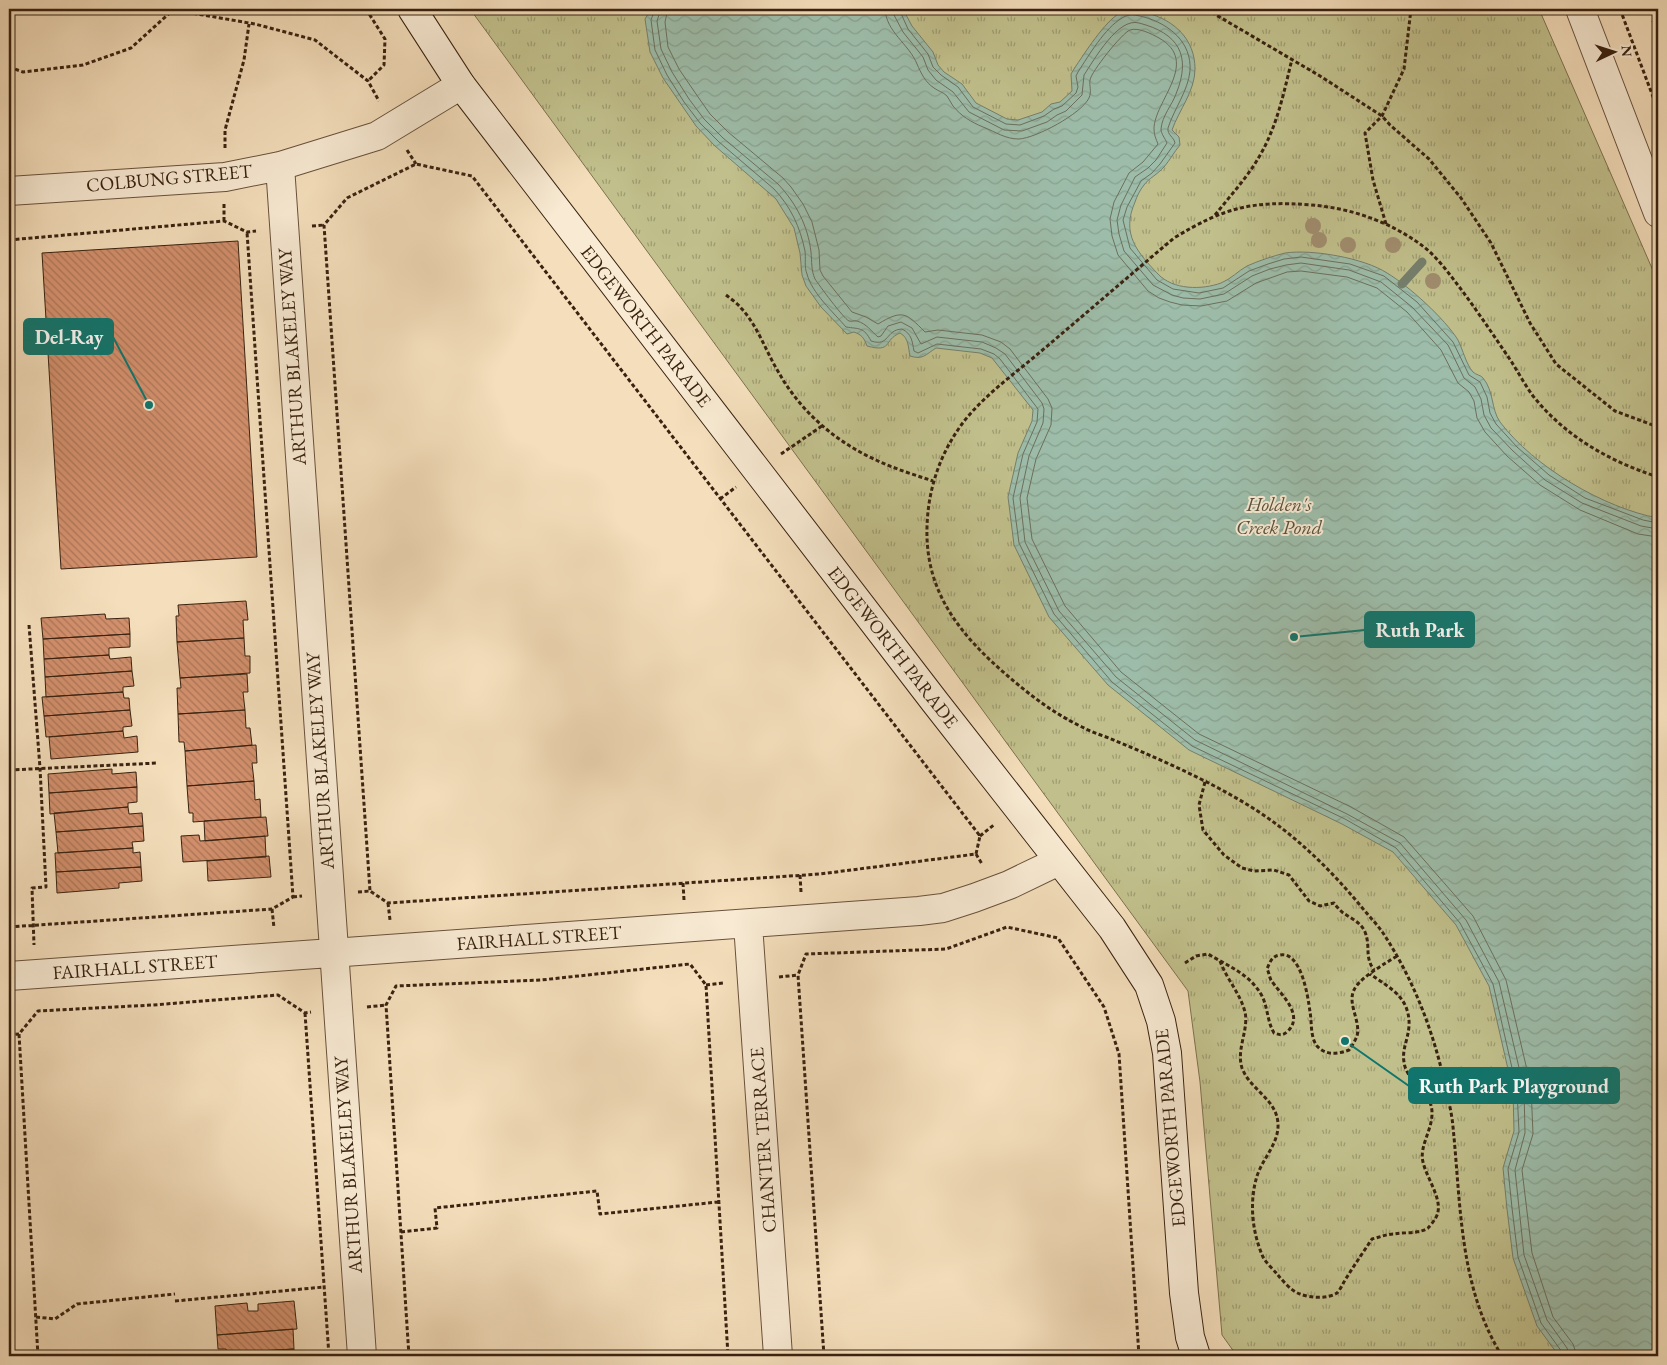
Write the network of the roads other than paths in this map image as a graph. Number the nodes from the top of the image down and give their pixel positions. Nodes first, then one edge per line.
1 (412, 9) edge
2 (1580, 9) edge
3 (461, 85) junction
4 (280, 166) junction
5 (9, 191) edge
6 (1658, 214) edge
7 (1059, 860) junction
8 (748, 924) junction
9 (334, 953) junction
10 (9, 976) edge
11 (362, 1356) edge
12 (778, 1356) edge
13 (1196, 1356) edge

1 - 3 street, EDGEWORTH PARADE
2 - 6 street
3 - 4 street, COLBUNG STREET
3 - 7 street, EDGEWORTH PARADE
4 - 5 street, COLBUNG STREET
4 - 9 street, ARTHUR BLAKELEY WAY
7 - 8 street, FAIRHALL STREET
7 - 13 street, EDGEWORTH PARADE
8 - 9 street, FAIRHALL STREET
8 - 12 street, CHANTER TERRACE
9 - 10 street, FAIRHALL STREET
9 - 11 street, ARTHUR BLAKELEY WAY

